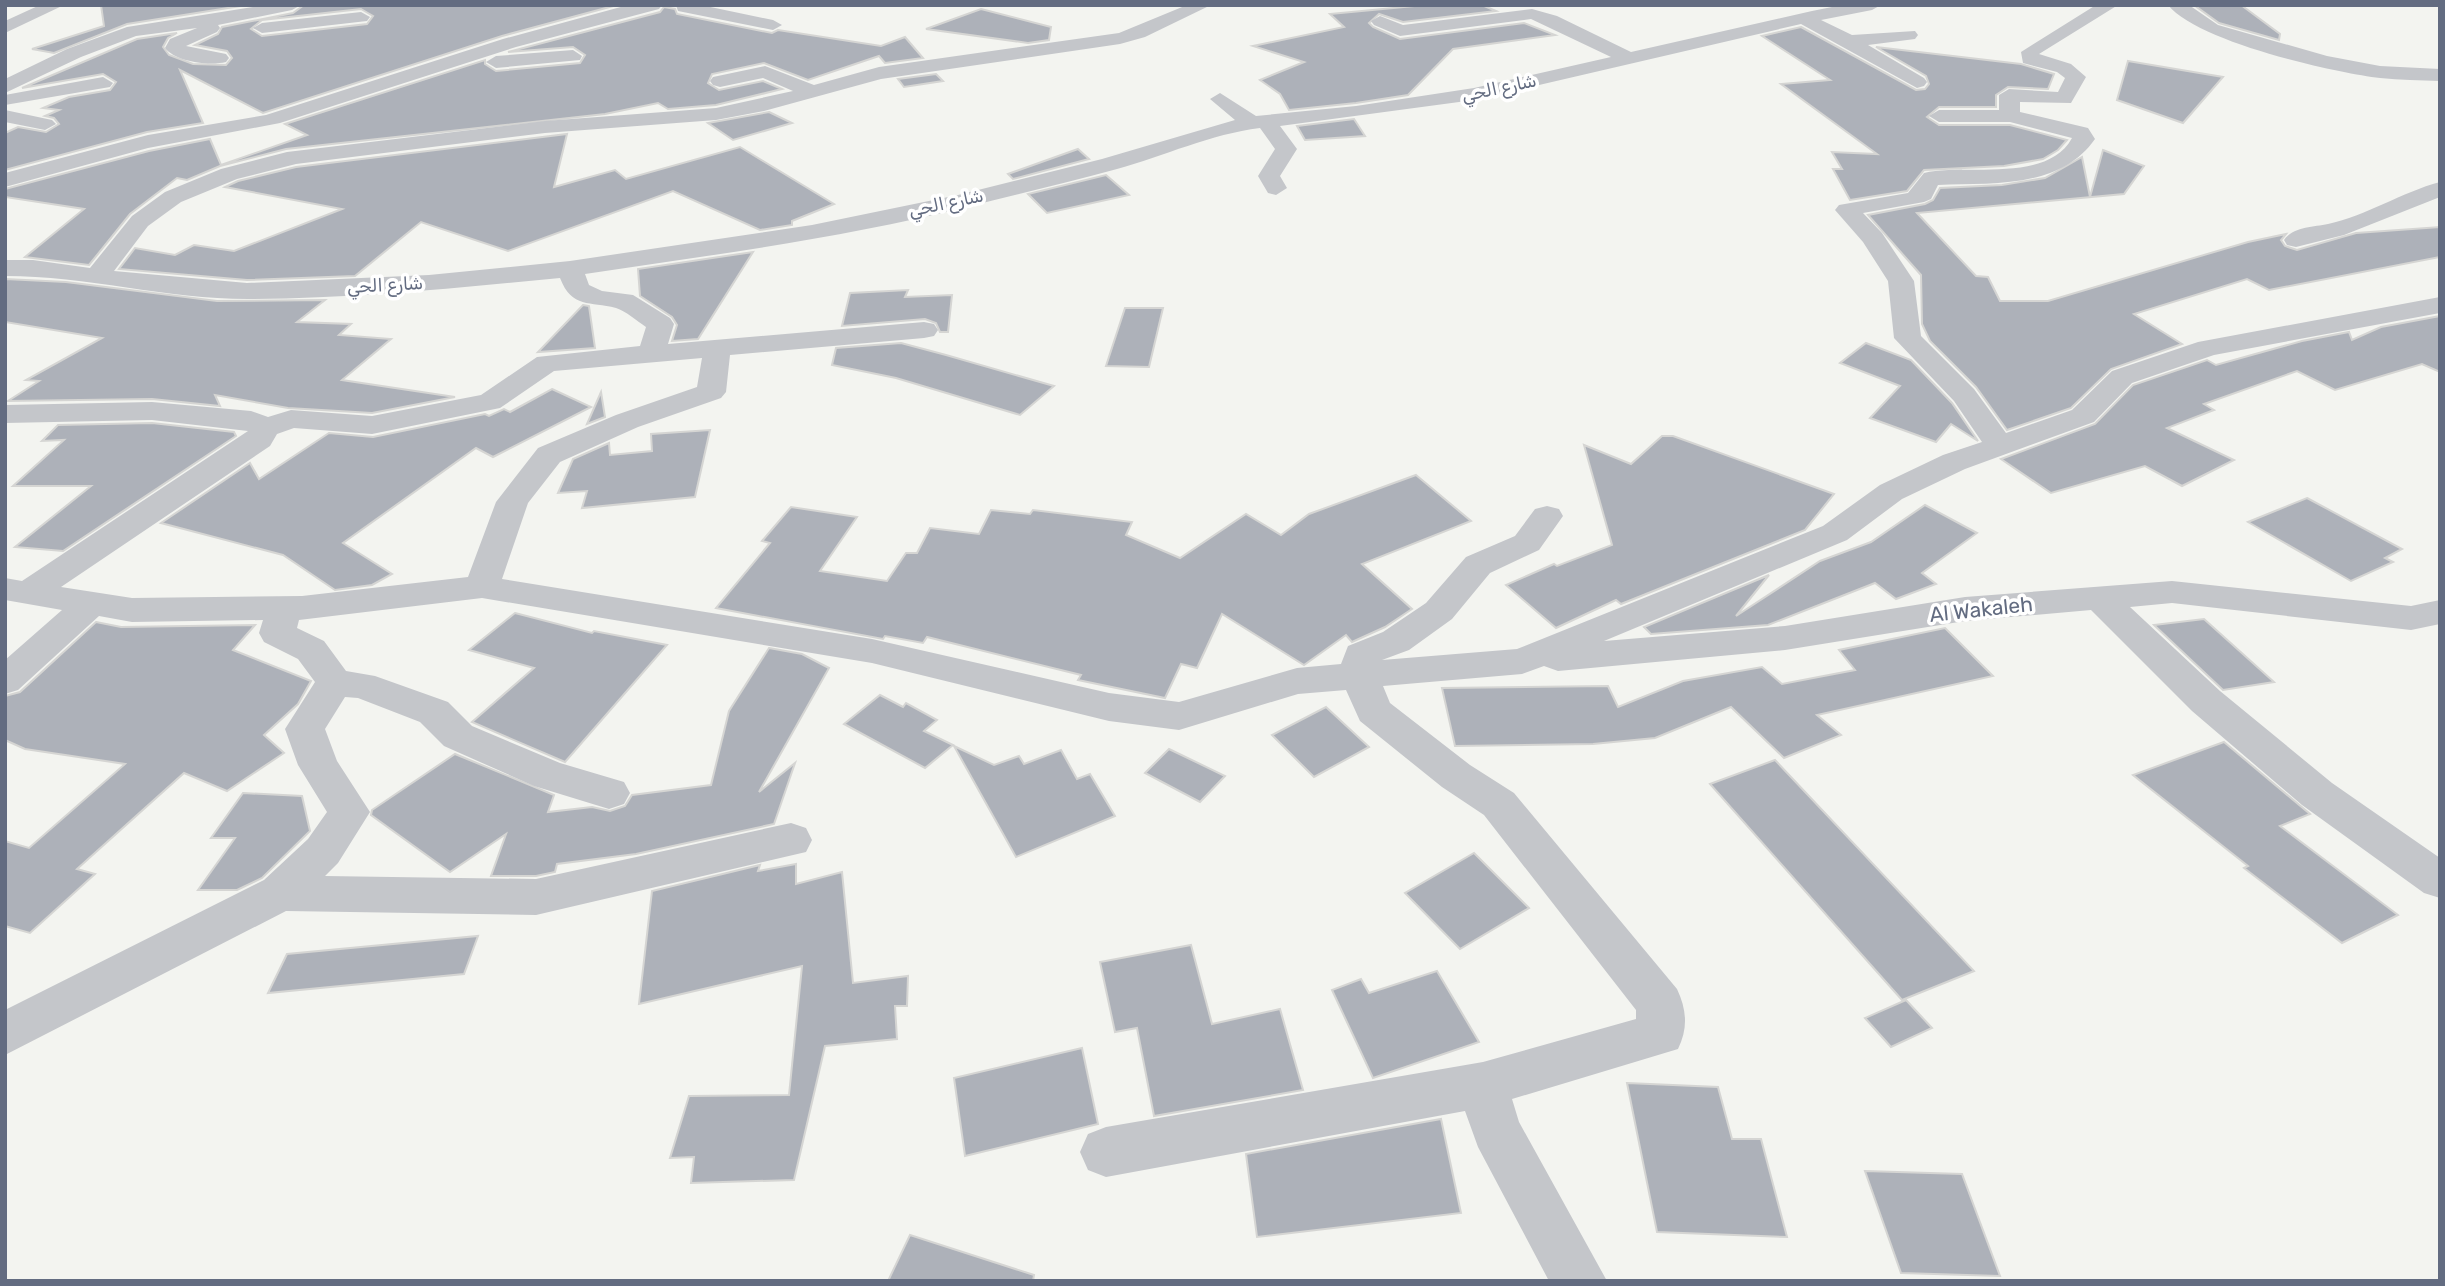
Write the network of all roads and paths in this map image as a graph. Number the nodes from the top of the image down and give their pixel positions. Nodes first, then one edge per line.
1 (55, 5) edge
2 (292, 5) edge
3 (655, 5) edge
4 (1202, 5) edge
5 (1774, 5) edge
6 (1872, 5) edge
7 (2109, 5) edge
8 (2177, 5) edge
9 (688, 6) edge
10 (361, 17) dead end
11 (1800, 18) junction
12 (1380, 21) dead end
13 (213, 24) junction
14 (8, 25) edge
15 (773, 25) dead end
16 (1909, 35) dead end
17 (1849, 41) junction
18 (471, 55) junction
19 (573, 56) dead end
20 (219, 58) dead end
21 (1630, 60) junction
22 (2440, 75) edge
23 (720, 81) dead end
24 (1917, 82) dead end
25 (103, 83) dead end
26 (5, 87) edge
27 (811, 91) junction
28 (1220, 99) dead end
29 (5, 101) edge
30 (5, 116) edge
31 (1939, 116) dead end
32 (2010, 116) junction
33 (1259, 122) junction
34 (45, 124) dead end
35 (5, 180) edge
36 (1276, 188) dead end
37 (2440, 189) edge
38 (2296, 240) dead end
39 (5, 268) edge
40 (570, 269) junction
41 (96, 277) junction
42 (2440, 305) edge
43 (924, 330) dead end
44 (717, 350) junction
45 (651, 355) junction
46 (5, 414) edge
47 (265, 428) junction
48 (2000, 446) junction
49 (1547, 516) dead end
50 (482, 587) junction
51 (16, 592) edge
52 (2099, 598) junction
53 (90, 605) junction
54 (284, 608) junction
55 (2440, 612) edge
56 (1522, 661) junction
57 (1359, 675) junction
58 (5, 681) edge
59 (335, 683) junction
60 (610, 793) dead end
61 (791, 840) dead end
62 (2440, 881) edge
63 (280, 893) junction
64 (5, 1034) edge
65 (1483, 1085) junction
66 (1106, 1152) dead end
67 (1579, 1281) edge

1 - 14 street
2 - 13 street
3 - 9 street
3 - 18 street
4 - 27 street
5 - 11 street
6 - 11 street, شارع الحي
7 - 32 street
8 - 22 street
9 - 15 street
10 - 13 street
11 - 17 street
11 - 21 street, شارع الحي
12 - 21 street
13 - 20 street
13 - 26 street
16 - 17 street
17 - 24 street
18 - 19 street
18 - 35 street
21 - 33 street, شارع الحي
23 - 27 street
25 - 29 street
27 - 41 street
28 - 33 street
30 - 34 street
31 - 32 street
32 - 48 street
33 - 36 street
33 - 40 street, شارع الحي
37 - 38 street
39 - 41 street, شارع الحي
40 - 41 street, شارع الحي
40 - 45 street
42 - 48 street
43 - 44 street
44 - 45 street
44 - 50 street
45 - 47 street
46 - 47 street
47 - 51 street
48 - 56 street
49 - 57 street
50 - 54 street, Al Wakaleh
50 - 57 street, Al Wakaleh
51 - 53 street, Al Wakaleh
52 - 55 street, Al Wakaleh
52 - 56 street, Al Wakaleh
52 - 62 street
53 - 54 street, Al Wakaleh
53 - 58 street
54 - 59 street
56 - 57 street, Al Wakaleh
57 - 65 street
59 - 60 street
59 - 63 street
61 - 63 street
63 - 64 street
65 - 66 street
65 - 67 street

